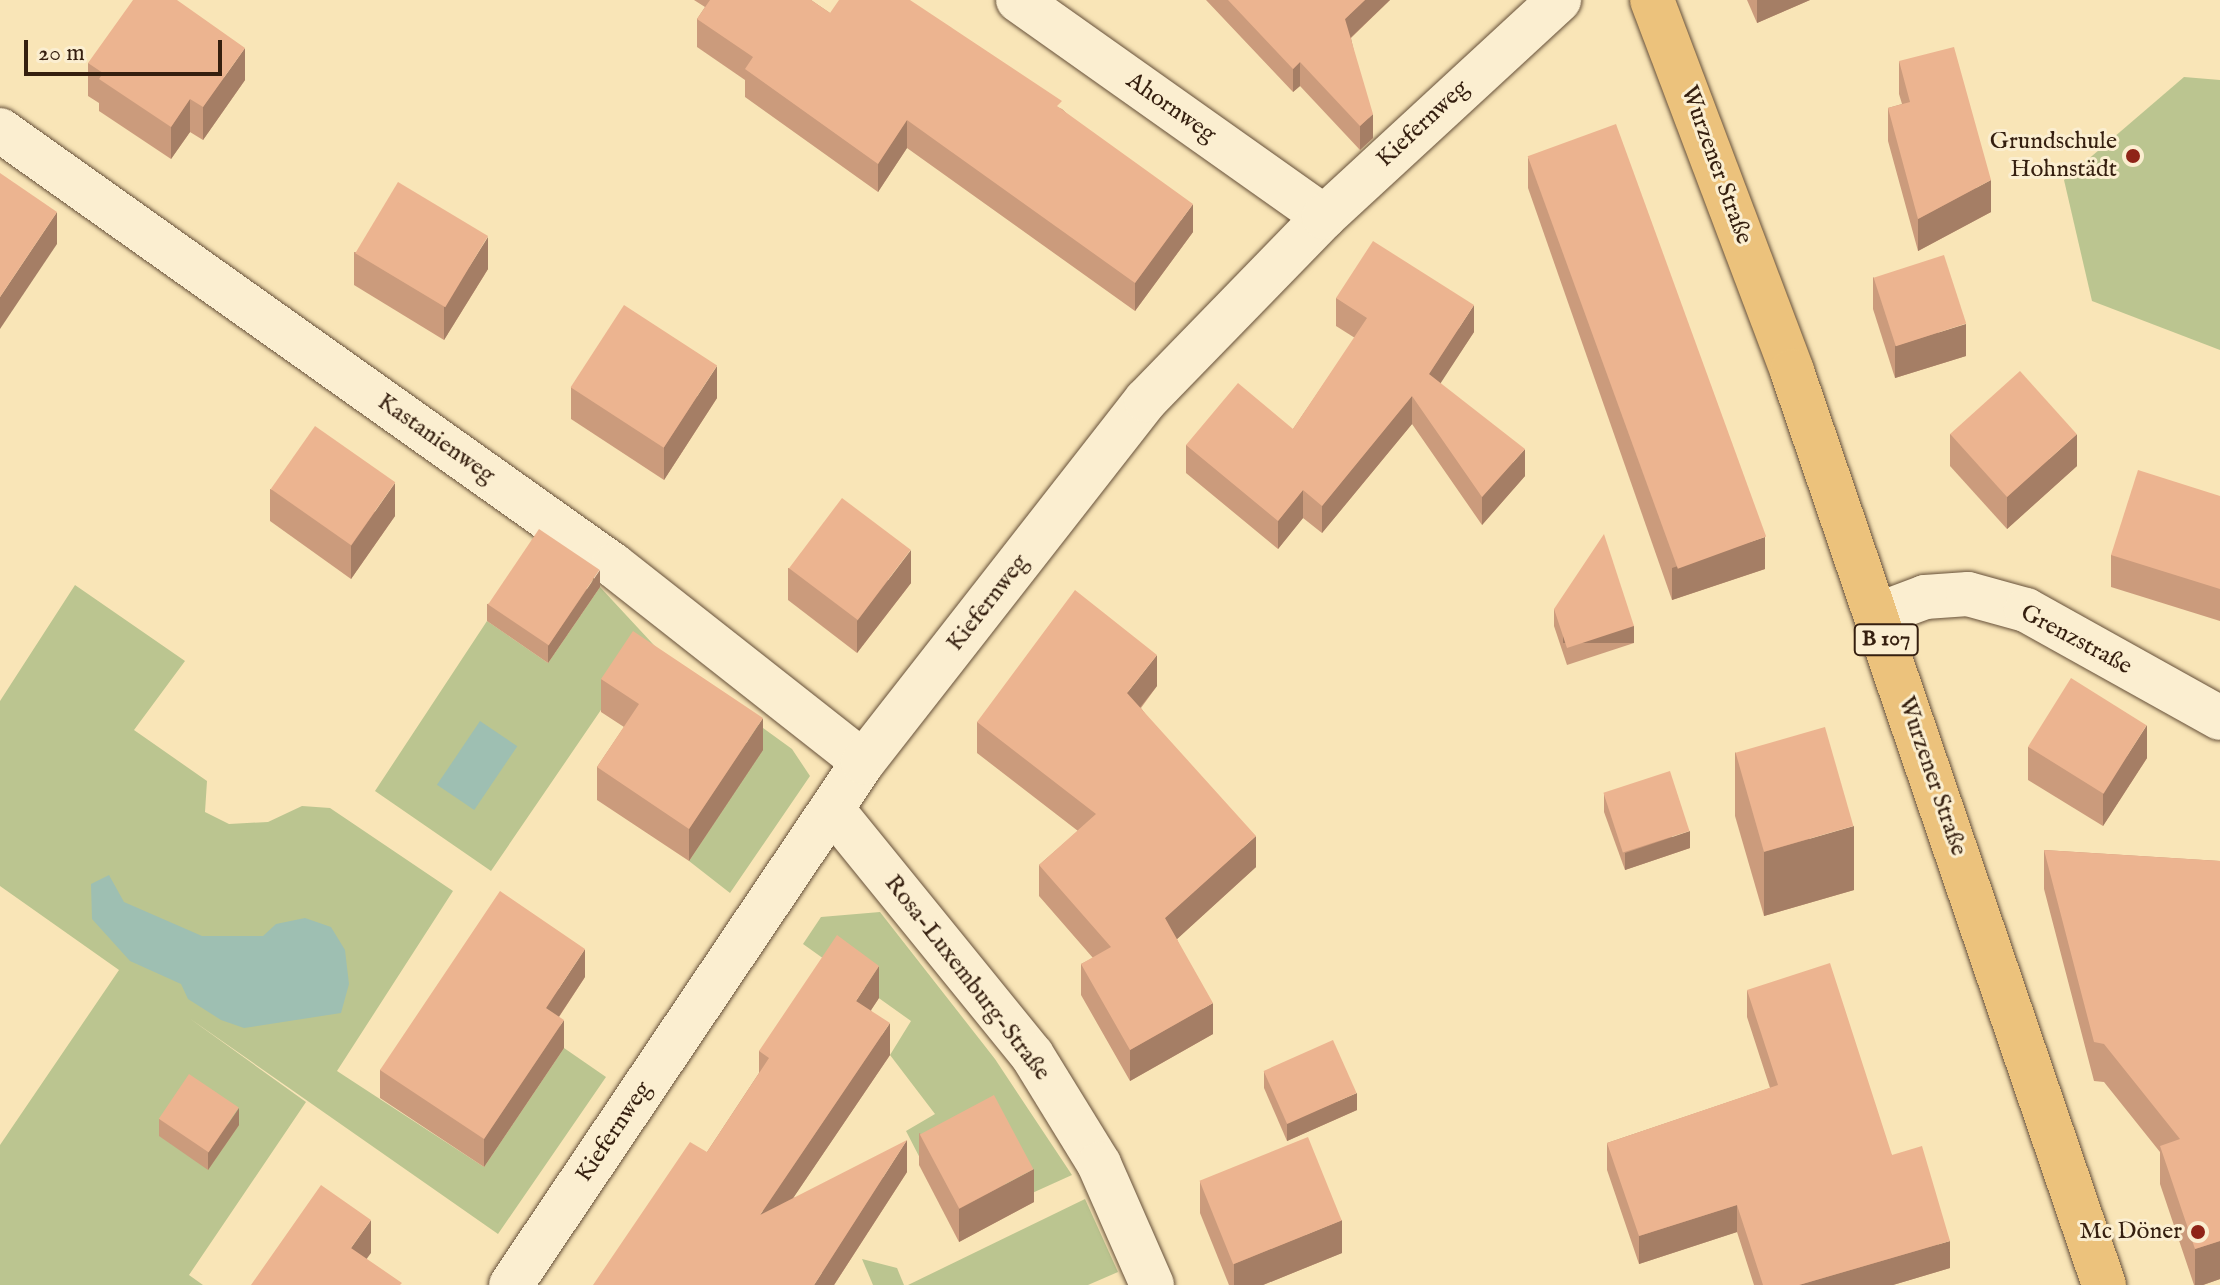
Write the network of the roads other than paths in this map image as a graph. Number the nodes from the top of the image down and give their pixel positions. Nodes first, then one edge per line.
1 (1018, 0) edge
2 (1559, 0) edge
3 (1652, 0) edge
4 (0, 130) edge
5 (1324, 217) junction
6 (1877, 615) junction
7 (2220, 718) edge
8 (863, 762) junction
9 (832, 809) junction
10 (511, 1285) edge
11 (1152, 1285) edge
12 (2104, 1285) edge

1 - 5 street, Ahornweg
2 - 5 street, Kiefernweg
3 - 6 main road, Wurzener Straße / B 107
4 - 8 street, Kastanienweg
5 - 8 street, Kiefernweg
6 - 7 street, Grenzstraße
6 - 12 main road, Wurzener Straße / B 107
8 - 9 street, Kiefernweg
9 - 10 street, Kiefernweg
9 - 11 street, Rosa-Luxemburg-Straße

